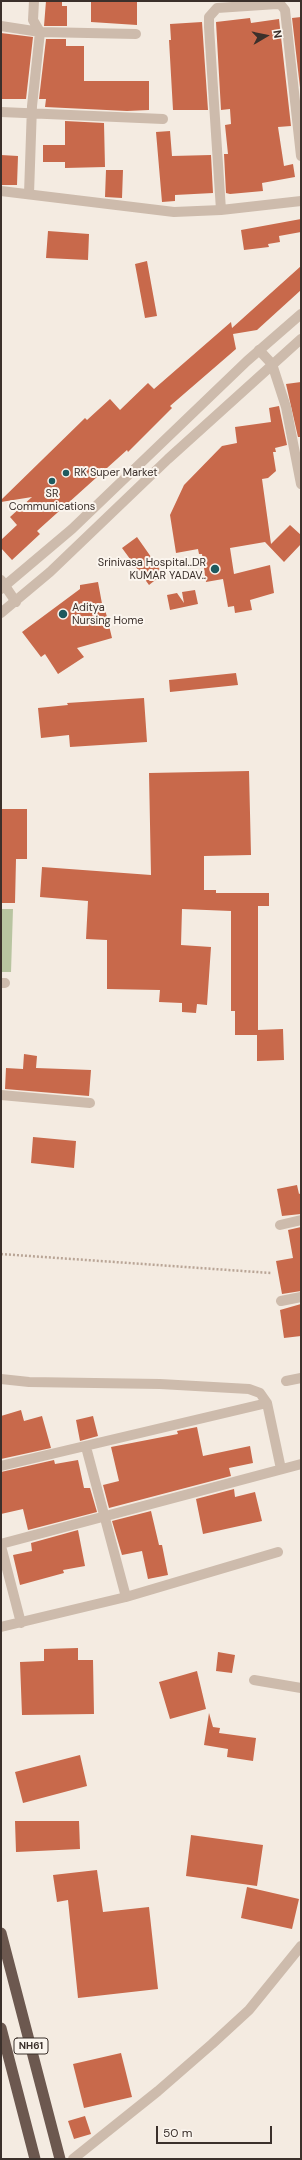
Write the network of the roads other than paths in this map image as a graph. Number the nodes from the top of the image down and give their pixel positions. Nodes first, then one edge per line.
1 (34, 1) edge
2 (1, 26) edge
3 (40, 32) junction
4 (136, 34) dead end
5 (1, 112) edge
6 (32, 115) junction
7 (163, 119) dead end
8 (301, 156) edge
9 (1, 191) edge
10 (28, 194) junction
11 (301, 201) edge
12 (221, 210) junction
13 (301, 314) edge
14 (301, 339) edge
15 (259, 350) junction
16 (272, 364) junction
17 (301, 484) edge
18 (2, 585) edge
19 (16, 602) junction
20 (1, 613) edge
21 (1, 1095) edge
22 (90, 1103) dead end
23 (301, 1220) edge
24 (280, 1225) dead end
25 (301, 1297) edge
26 (281, 1301) dead end
27 (301, 1378) edge
28 (1, 1379) edge
29 (286, 1381) dead end
30 (267, 1403) junction
31 (86, 1447) junction
32 (301, 1464) edge
33 (1, 1466) edge
34 (281, 1469) junction
35 (104, 1516) junction
36 (1, 1545) edge
37 (278, 1552) dead end
38 (126, 1597) junction
39 (20, 1623) junction
40 (1, 1627) edge
41 (254, 1680) dead end
42 (301, 1688) edge
43 (1, 1933) edge
44 (301, 1946) edge
45 (1, 2028) edge
46 (35, 2159) edge
47 (60, 2159) edge
48 (73, 2159) edge

1 - 3 street
2 - 3 street
3 - 4 street
3 - 6 street
5 - 6 street
6 - 7 street
6 - 10 street
8 - 12 street
9 - 10 street
10 - 12 street
11 - 12 street
13 - 15 street
14 - 16 street
15 - 16 street
15 - 18 street
16 - 17 street
16 - 19 street
18 - 19 street
19 - 20 street
21 - 22 street
23 - 24 street
25 - 26 street
27 - 29 street
28 - 30 street
30 - 31 street
30 - 34 street
31 - 33 street
31 - 35 street
32 - 34 street
34 - 35 street
35 - 36 street
35 - 38 street
36 - 39 street
37 - 38 street
38 - 39 street
39 - 40 street
41 - 42 street
43 - 47 highway, NH61
44 - 48 street
45 - 46 highway, NH61

